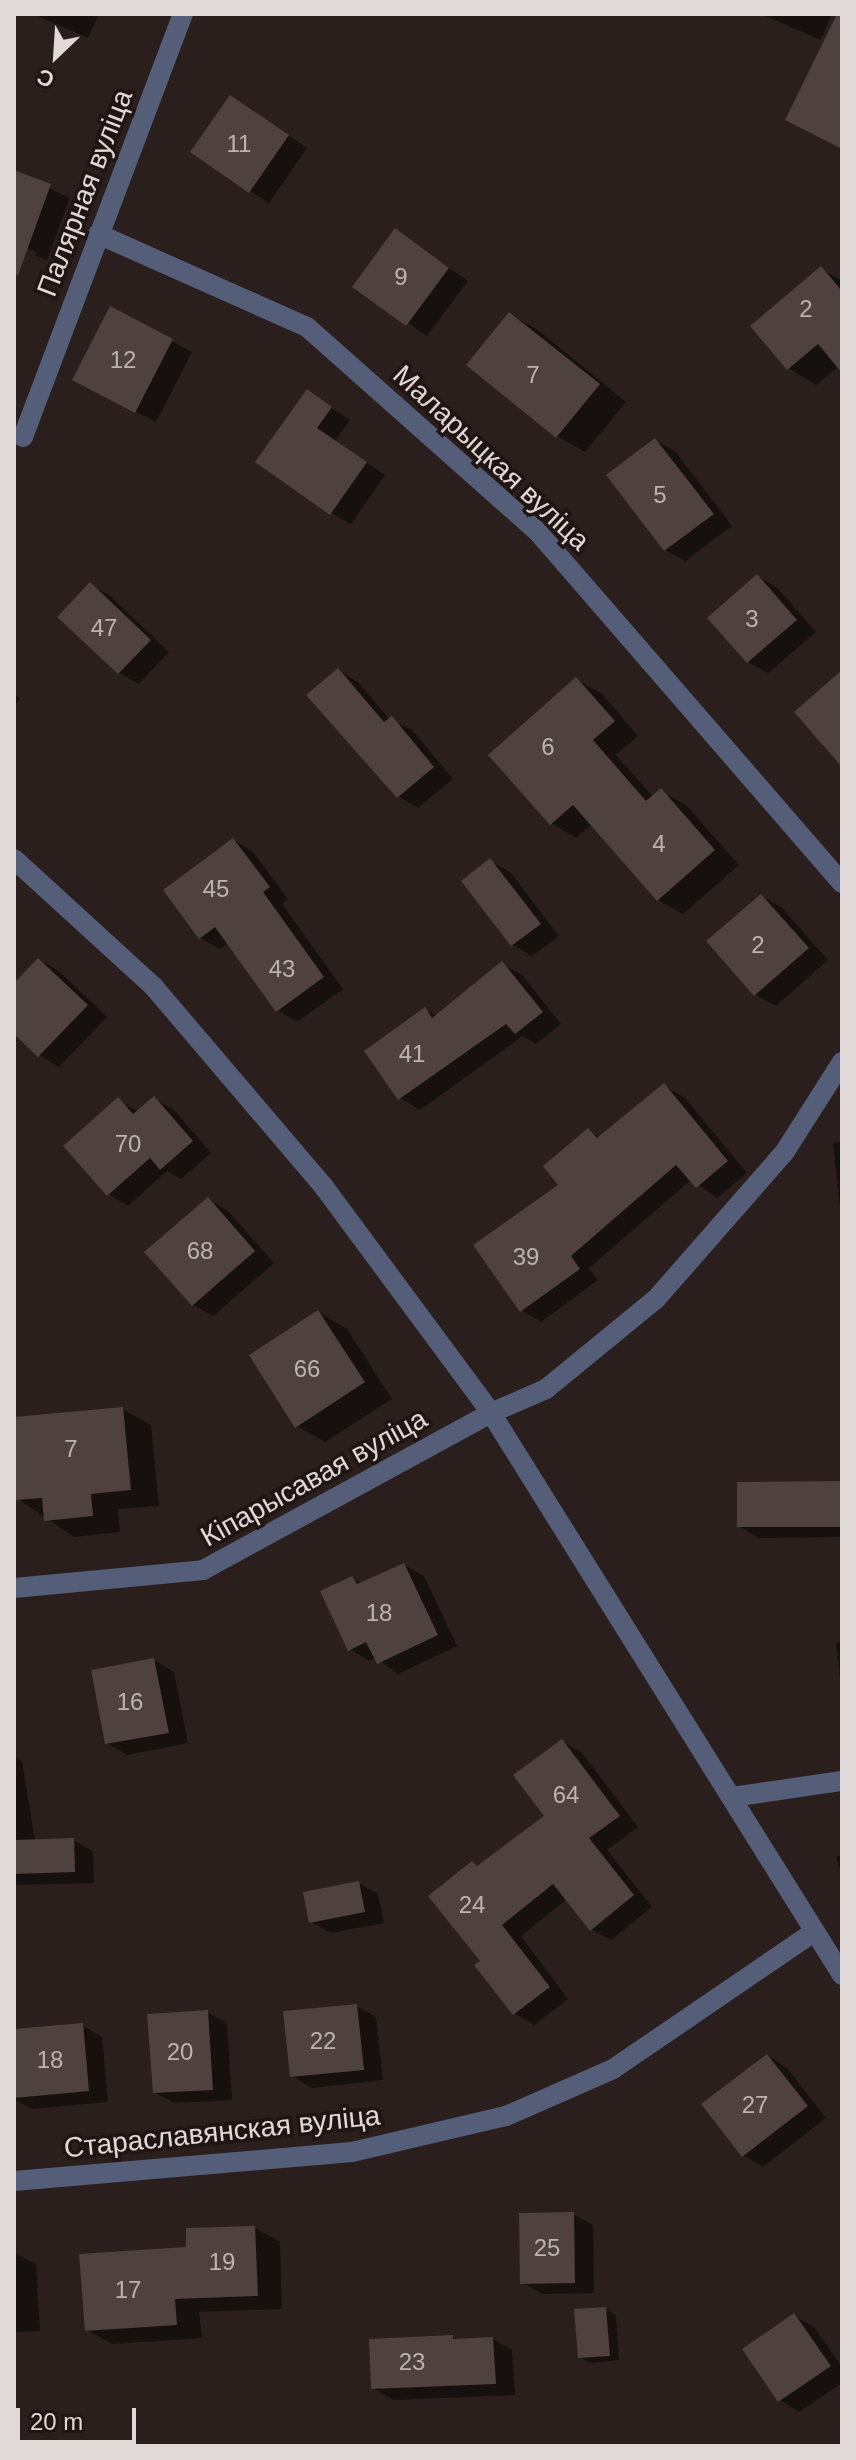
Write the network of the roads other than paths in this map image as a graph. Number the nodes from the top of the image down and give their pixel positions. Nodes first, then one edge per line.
1 (183, 14) edge
2 (98, 234) junction
3 (23, 437) dead end
4 (14, 859) edge
5 (842, 883) edge
6 (842, 1062) edge
7 (491, 1413) junction
8 (14, 1588) edge
9 (842, 1781) edge
10 (732, 1797) junction
11 (814, 1932) junction
12 (842, 1975) edge
13 (14, 2181) edge

1 - 2 street, Палярная вуліца
2 - 3 street, Палярная вуліца
2 - 5 street, Маларыцкая вуліца
4 - 7 street
6 - 7 street
7 - 8 street, Кіпарысавая вуліца
7 - 10 street
9 - 10 street
10 - 11 street
11 - 12 street
11 - 13 street, Стараславянская вуліца

